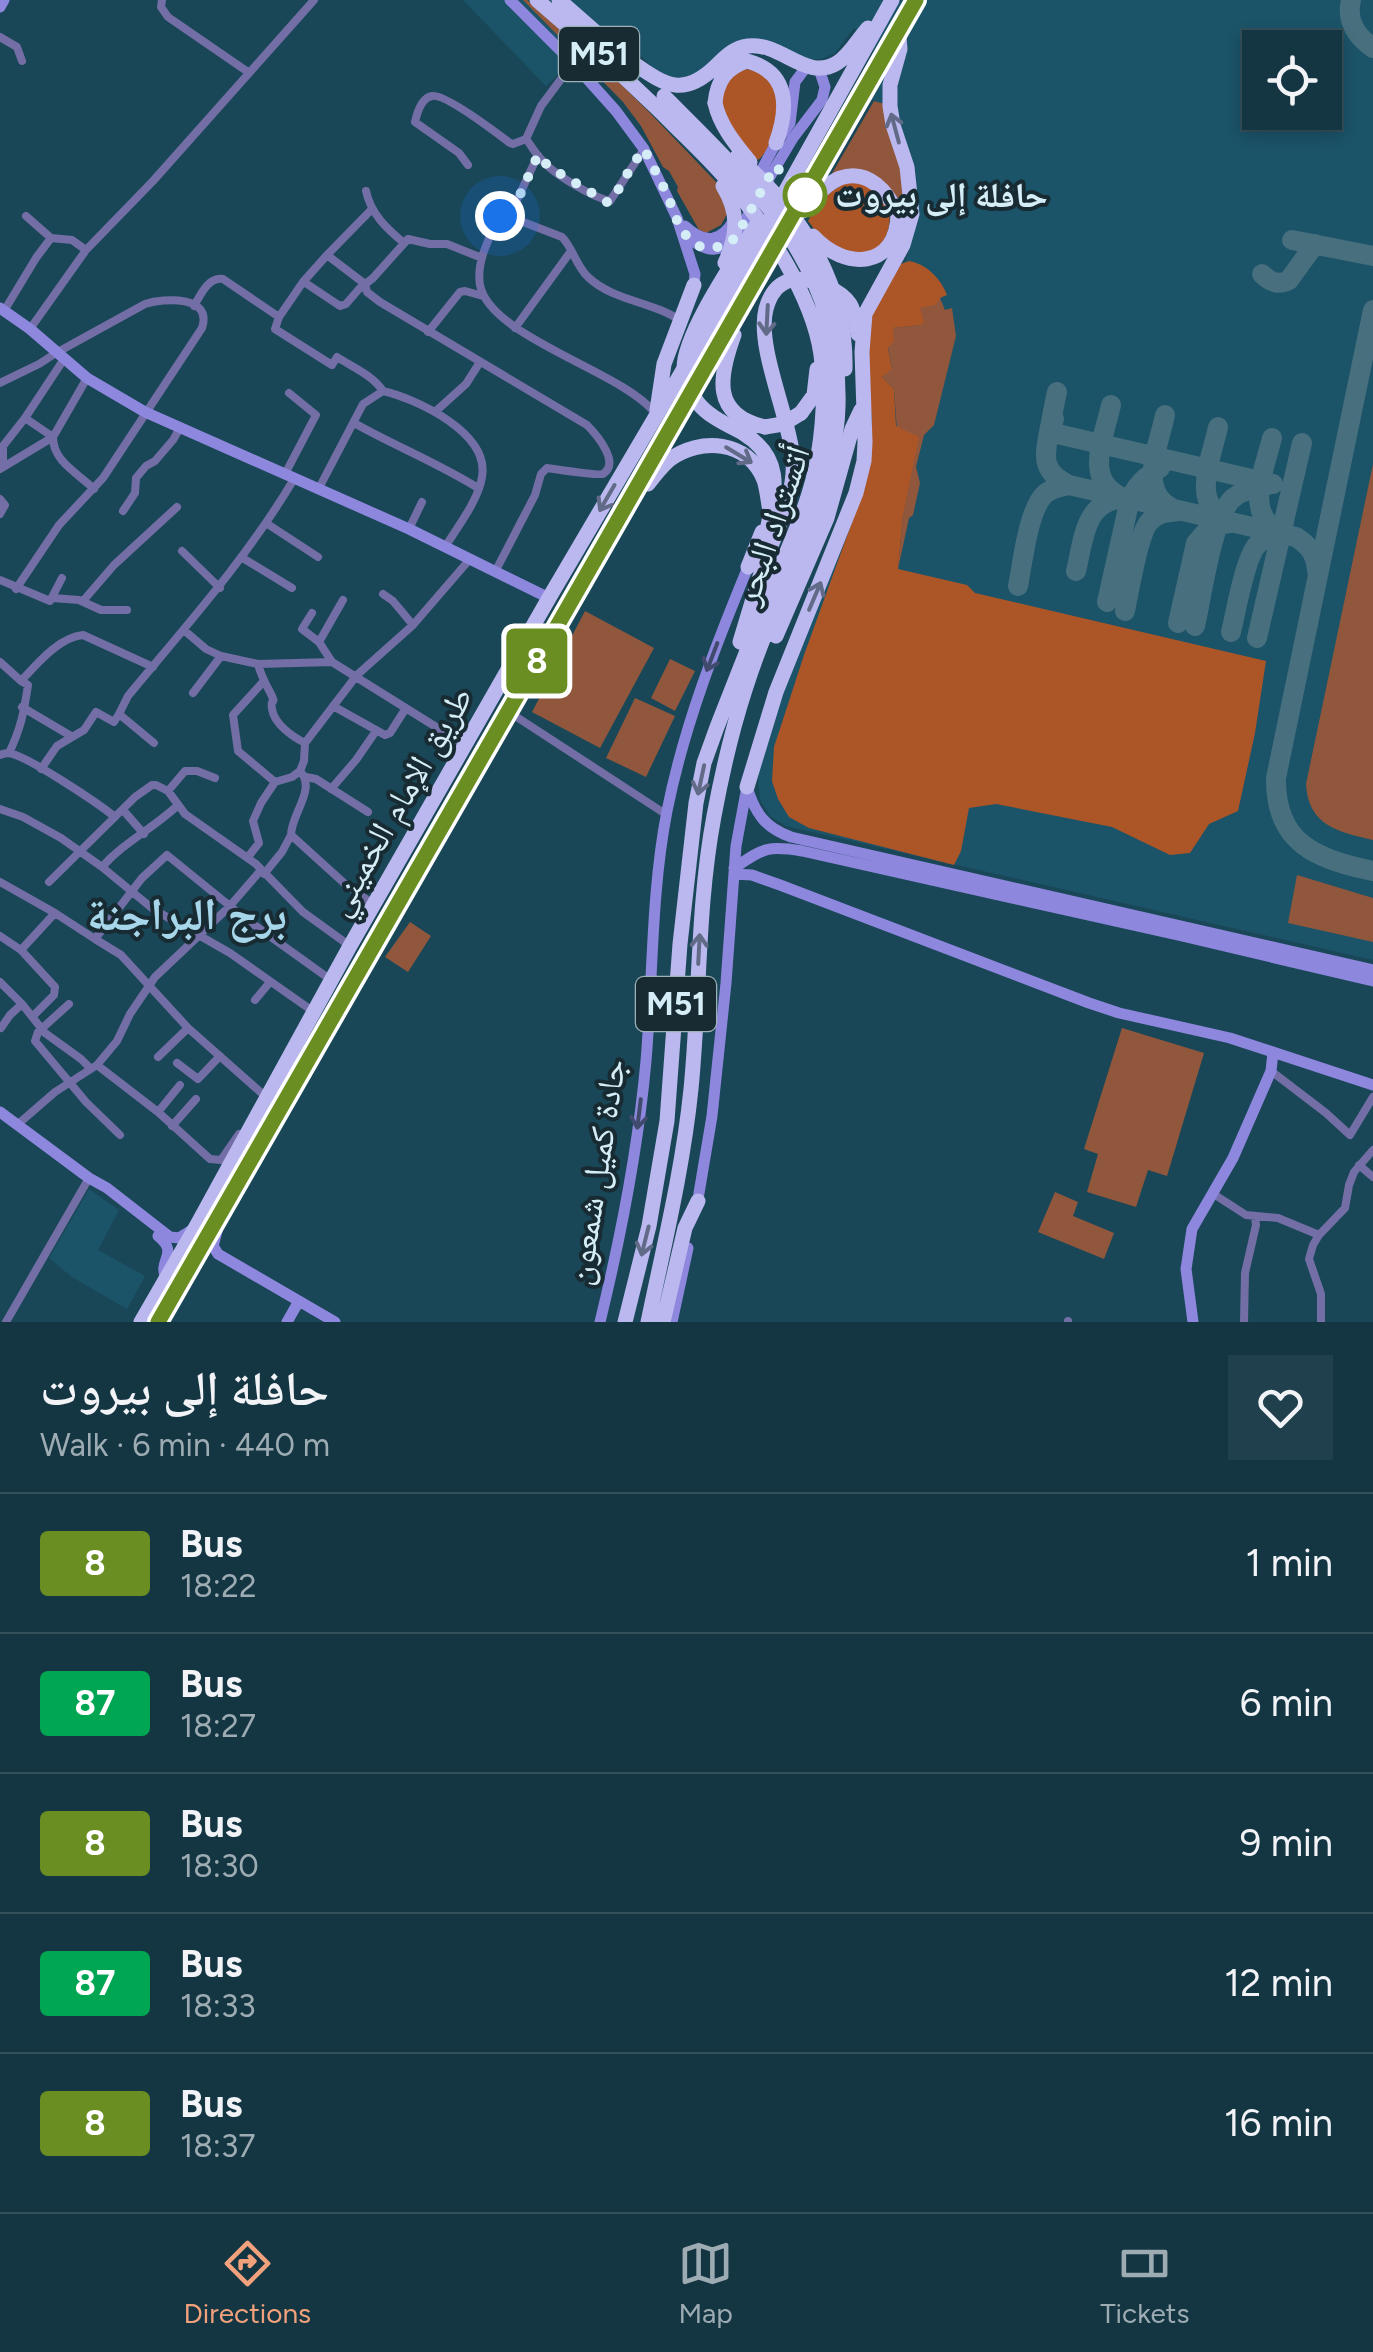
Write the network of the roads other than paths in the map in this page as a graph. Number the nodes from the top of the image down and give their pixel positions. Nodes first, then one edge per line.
1 (4, 0) edge
2 (162, 0) edge
3 (314, 0) edge
4 (510, 0) edge
5 (537, 0) edge
6 (559, 0) edge
7 (916, 0) edge
8 (0, 6) edge
9 (889, 6) edge
10 (898, 34) junction
11 (0, 37) edge
12 (627, 59) junction
13 (22, 61) dead end
14 (572, 63) junction
15 (813, 68) junction
16 (248, 72) junction
17 (662, 103) junction
18 (699, 131) junction
19 (680, 132) junction
20 (526, 138) junction
21 (776, 143) junction
22 (644, 149) junction
23 (538, 155) junction
24 (468, 165) dead end
25 (775, 166) junction
26 (789, 181) junction
27 (772, 188) junction
28 (366, 191) dead end
29 (372, 208) junction
30 (782, 209) junction
31 (26, 216) dead end
32 (510, 217) junction
33 (679, 224) junction
34 (51, 238) junction
35 (404, 242) junction
36 (86, 250) junction
37 (570, 252) junction
38 (327, 256) junction
39 (482, 258) junction
40 (304, 282) junction
41 (795, 283) junction
42 (366, 284) junction
43 (694, 285) joint
44 (752, 288) junction
45 (484, 296) junction
46 (194, 306) junction
47 (2, 310) edge
48 (279, 317) junction
49 (681, 321) junction
50 (514, 328) junction
51 (30, 329) junction
52 (428, 332) junction
53 (862, 352) junction
54 (60, 356) junction
55 (480, 362) junction
56 (88, 378) junction
57 (0, 383) edge
58 (383, 391) junction
59 (289, 393) dead end
60 (862, 408) junction
61 (436, 411) junction
62 (146, 412) junction
63 (656, 415) junction
64 (25, 418) junction
65 (354, 422) junction
66 (180, 428) junction
67 (53, 437) junction
68 (642, 438) junction
69 (660, 448) junction
70 (830, 462) junction
71 (2, 467) edge
72 (289, 476) junction
73 (478, 488) junction
74 (94, 489) junction
75 (318, 490) junction
76 (0, 499) edge
77 (630, 500) junction
78 (422, 502) dead end
79 (177, 506) dead end
80 (123, 511) dead end
81 (0, 514) edge
82 (769, 515) junction
83 (266, 524) junction
84 (409, 530) junction
85 (445, 546) junction
86 (182, 551) dead end
87 (318, 556) dead end
88 (241, 557) junction
89 (470, 559) junction
90 (764, 563) junction
91 (748, 567) joint
92 (495, 572) junction
93 (62, 578) dead end
94 (0, 580) edge
95 (220, 588) junction
96 (292, 588) dead end
97 (16, 589) junction
98 (382, 594) dead end
99 (53, 598) junction
100 (549, 598) junction
101 (343, 600) dead end
102 (83, 601) junction
103 (127, 610) dead end
104 (312, 613) dead end
105 (413, 625) junction
106 (185, 631) junction
107 (319, 642) junction
108 (221, 656) junction
109 (0, 662) edge
110 (332, 662) junction
111 (258, 664) junction
112 (153, 666) junction
113 (357, 675) junction
114 (21, 681) junction
115 (263, 682) junction
116 (738, 689) junction
117 (193, 693) dead end
118 (22, 706) junction
119 (333, 706) junction
120 (406, 708) junction
121 (510, 712) junction
122 (118, 714) junction
123 (376, 732) junction
124 (71, 736) junction
125 (306, 743) junction
126 (154, 744) dead end
127 (465, 745) junction
128 (4, 754) edge
129 (42, 769) junction
130 (303, 774) junction
131 (215, 778) dead end
132 (275, 782) junction
133 (747, 787) junction
134 (331, 789) junction
135 (168, 790) junction
136 (178, 805) junction
137 (2, 810) edge
138 (368, 812) dead end
139 (119, 814) junction
140 (666, 814) junction
141 (0, 820) edge
142 (144, 834) junction
143 (291, 835) junction
144 (80, 852) junction
145 (248, 858) junction
146 (399, 864) junction
147 (102, 867) junction
148 (734, 871) junction
149 (262, 872) junction
150 (416, 874) junction
151 (0, 882) edge
152 (50, 882) dead end
153 (132, 892) junction
154 (376, 902) junction
155 (230, 907) junction
156 (397, 908) junction
157 (55, 912) junction
158 (199, 935) junction
159 (0, 936) edge
160 (96, 938) junction
161 (350, 946) junction
162 (21, 950) junction
163 (1373, 970) edge
164 (332, 980) junction
165 (1373, 981) edge
166 (0, 982) edge
167 (270, 982) junction
168 (148, 987) junction
169 (255, 1000) dead end
170 (22, 1004) junction
171 (69, 1004) dead end
172 (314, 1012) junction
173 (33, 1016) junction
174 (1, 1028) edge
175 (188, 1028) junction
176 (42, 1030) junction
177 (1274, 1052) junction
178 (220, 1056) junction
179 (158, 1057) dead end
180 (177, 1064) dead end
181 (94, 1067) junction
182 (1272, 1070) junction
183 (70, 1081) junction
184 (180, 1085) dead end
185 (1373, 1086) edge
186 (266, 1097) junction
187 (1373, 1097) edge
188 (196, 1099) dead end
189 (158, 1112) junction
190 (8, 1118) edge
191 (172, 1126) junction
192 (251, 1126) junction
193 (0, 1130) edge
194 (120, 1135) dead end
195 (1372, 1151) edge
196 (1359, 1165) junction
197 (1373, 1177) edge
198 (90, 1178) junction
199 (1212, 1193) junction
200 (698, 1202) junction
201 (1255, 1217) junction
202 (218, 1219) junction
203 (197, 1225) junction
204 (1319, 1234) junction
205 (168, 1240) junction
206 (172, 1282) junction
207 (298, 1303) junction
208 (6, 1322) edge
209 (140, 1322) edge
210 (158, 1322) edge
211 (287, 1322) edge
212 (324, 1322) edge
213 (335, 1322) edge
214 (600, 1322) edge
215 (626, 1322) edge
216 (648, 1322) edge
217 (662, 1322) edge
218 (672, 1322) edge
219 (1192, 1322) edge
220 (1244, 1322) edge
221 (1321, 1322) edge

1 - 8 street
2 - 16 street
3 - 16 street
4 - 14 street
5 - 17 highway, أتستراد البحر / M51
6 - 12 highway, أتستراد البحر / M51
7 - 10 highway, طريق الإمام الخميني
9 - 15 highway
9 - 26 highway, طريق الإمام الخميني
10 - 44 highway, طريق الإمام الخميني
53 -> 10 highway
11 - 13 street
12 - 15 highway
12 - 17 highway, أتستراد البحر / M51
14 - 20 street
14 - 22 street
15 - 21 street
15 - 25 street
16 - 36 street
17 - 18 highway, أتستراد البحر / M51, bridge
17 - 19 highway, أتستراد البحر / M51, bridge
18 - 27 highway, bridge
18 - 70 highway, أتستراد البحر / M51, bridge
19 - 41 highway, أتستراد البحر / M51, bridge
19 - 63 highway, bridge
20 - 23 street
20 - 24 street
21 - 27 highway, bridge
21 - 33 street
22 - 23 street
22 - 33 street
23 - 32 street
25 - 26 highway
25 - 33 street
26 - 30 highway, طريق الإمام الخميني
27 - 30 highway, bridge
28 - 29 street
29 - 35 street
29 - 38 street
30 - 44 highway, bridge
30 - 63 highway, طريق الإمام الخميني
30 - 70 highway, bridge
30 - 82 highway, bridge
31 - 34 street
32 - 37 street
32 - 39 street
33 - 43 street
34 - 36 street
34 - 47 street
35 - 39 street
35 - 42 street
36 - 51 street
37 - 49 street
37 - 50 street
38 - 40 street
38 - 42 street
39 - 45 street
40 - 42 street
40 - 48 street
41 - 44 highway, bridge
41 - 116 highway, أتستراد البحر / M51, bridge
42 - 52 street
43 - 49 highway
44 - 69 highway, طريق الإمام الخميني
45 - 50 street
45 - 52 street
46 - 48 street
46 - 54 street
46 - 62 street
47 - 51 street
48 - 58 street
49 - 63 highway
50 - 63 street
51 - 54 street
52 - 55 street
53 - 60 highway
53 -> 90 highway
54 - 56 street
54 - 57 street
54 - 64 street
55 - 61 street
55 - 92 street
56 - 62 street
56 - 67 street
58 - 61 street
58 - 65 street
59 - 72 street
60 - 116 highway
133 -> 60 highway
61 - 73 street
62 - 66 street
62 - 74 street
63 - 68 highway, طريق الإمام الخميني
64 - 67 street
64 - 71 street
65 - 73 street
65 - 75 street
66 - 72 street
66 - 80 street
67 - 71 street
67 - 74 street
68 - 69 highway
68 -> 100 highway, طريق الإمام الخميني
69 - 77 highway, طريق الإمام الخميني
70 - 116 highway, أتستراد البحر / M51, bridge
72 - 75 street
72 - 83 street
73 - 85 street
74 - 97 street
75 - 84 street
76 - 81 street
77 -> 82 highway
77 - 121 highway, طريق الإمام الخميني
78 - 84 street
79 - 102 street
82 - 90 highway
82 - 91 highway
83 - 87 street
83 - 88 street
84 - 85 street
85 - 89 street
86 - 95 street
88 - 95 street
88 - 96 street
89 - 92 street
89 - 105 street
90 - 116 highway
91 -> 140 street, جادة كميل شمعون
92 - 100 street
93 - 99 street
94 - 97 street
95 - 106 street
97 - 99 street
98 - 105 street
99 - 102 street
100 - 127 highway, طريق الإمام الخميني
101 - 107 street
102 - 103 street
104 - 107 street
105 - 113 street
106 - 108 street
106 - 112 street
107 - 110 street
108 - 111 street
108 - 117 street
109 - 114 street
110 - 111 street
110 - 113 street
111 - 115 street
112 - 114 street
112 - 122 street
113 - 119 street
113 - 120 street
114 - 118 street
115 - 125 street
115 - 132 street
116 -> 215 highway, جادة كميل شمعون / M51
216 -> 116 highway, M51
118 - 124 street
118 - 128 street
119 - 123 street
119 - 125 street
120 - 123 street
120 - 127 street
121 - 140 street
121 - 150 highway, طريق الإمام الخميني
122 - 124 street
122 - 126 street
123 - 134 street
124 - 129 street
125 - 130 street
127 - 146 highway, طريق الإمام الخميني
128 - 129 street
129 - 139 street
130 - 132 street
130 - 134 street
130 - 143 street
131 - 135 street
132 - 145 street
133 - 148 street
133 - 163 street
134 - 138 street
135 - 136 street
135 - 139 street
136 - 142 street
136 - 145 street
137 - 141 street
137 - 144 street
139 - 142 street
139 - 144 street
140 -> 214 street, جادة كميل شمعون
142 - 147 street
143 - 149 street
143 - 154 street
144 - 147 street
144 - 152 street
145 - 149 street
146 - 150 highway
146 - 154 highway, طريق الإمام الخميني
147 - 153 street
148 - 165 street
148 - 177 street
148 - 200 street
149 - 155 street
149 - 161 street
150 - 156 highway, طريق الإمام الخميني
151 - 157 street
153 - 155 street
153 - 158 street
153 - 160 street
154 - 156 highway
154 - 161 highway, طريق الإمام الخميني
155 - 158 street
155 - 164 street
156 - 202 highway, طريق الإمام الخميني
157 - 160 street
157 - 162 street
158 - 167 street
158 - 168 street
159 - 162 street
160 - 168 street
161 - 164 highway, طريق الإمام الخميني
162 - 173 street
164 - 172 highway, طريق الإمام الخميني
166 - 170 street
167 - 169 street
167 - 172 street
168 - 175 street
168 - 181 street
170 - 173 street
170 - 174 street
171 - 176 street
172 - 186 highway, طريق الإمام الخميني
173 - 176 street
175 - 178 street
175 - 179 street
176 - 181 street
176 - 183 street
177 - 182 street
177 - 185 street
178 - 180 street
178 - 186 street
181 - 183 street
181 - 189 street
182 - 187 street
182 - 199 street
183 - 190 street
183 - 194 street
184 - 189 street
186 - 192 highway, طريق الإمام الخميني
188 - 191 street
189 - 191 street
190 - 193 street
190 - 198 street
191 - 192 street
192 - 203 highway, طريق الإمام الخميني
195 - 196 street
196 - 197 street
196 - 204 street
198 - 205 street
198 - 208 street
199 - 201 street
199 - 219 street
200 - 217 highway
200 - 218 street
201 - 204 street
201 - 220 street
202 - 206 highway, طريق الإمام الخميني
202 - 207 street
203 - 205 street
203 - 206 highway, طريق الإمام الخميني
204 - 221 street
205 - 206 street
206 - 207 street
206 - 209 highway, طريق الإمام الخميني
206 - 210 highway, طريق الإمام الخميني
207 - 211 street
207 - 212 street
207 - 213 street

